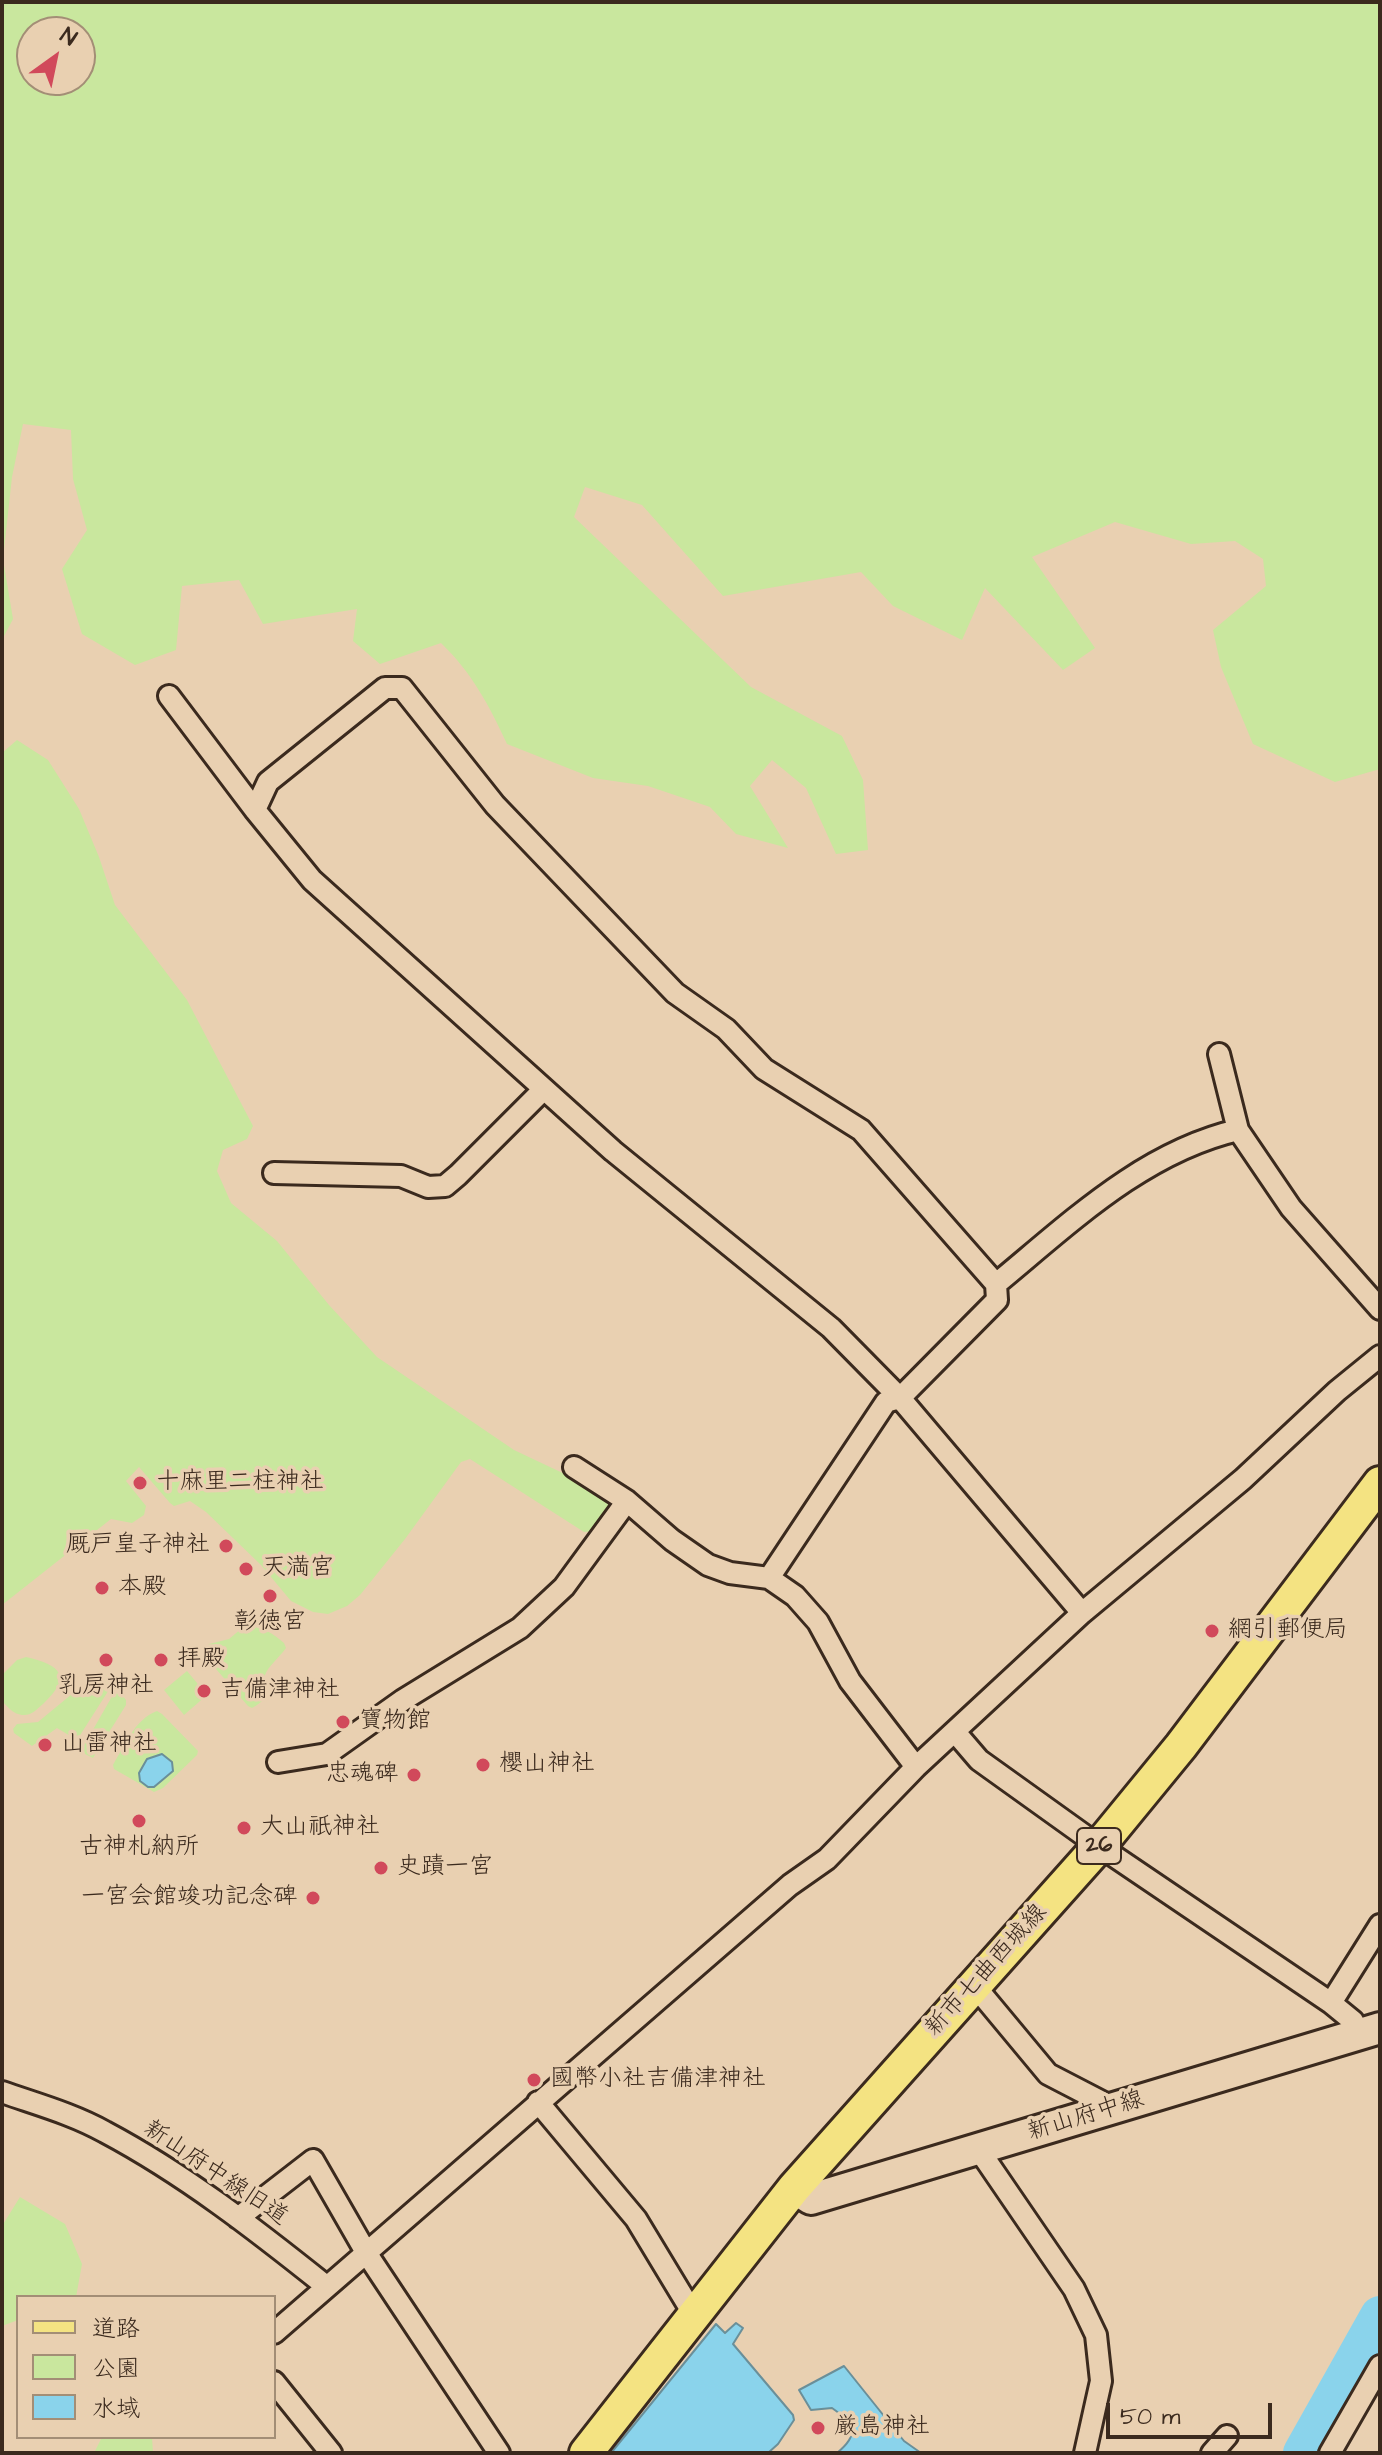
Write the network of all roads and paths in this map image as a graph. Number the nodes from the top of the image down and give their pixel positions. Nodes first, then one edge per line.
1 (169, 696) dead end
2 (255, 810) junction
3 (1219, 1054) dead end
4 (544, 1089) junction
5 (1238, 1130) junction
6 (274, 1173) dead end
7 (996, 1284) junction
8 (1380, 1309) edge
9 (1380, 1356) edge
10 (900, 1398) junction
11 (574, 1467) dead end
12 (1380, 1483) edge
13 (627, 1501) junction
14 (769, 1578) junction
15 (1082, 1613) junction
16 (955, 1732) junction
17 (278, 1762) dead end
18 (916, 1767) junction
19 (1099, 1846) junction
20 (1380, 1925) edge
21 (974, 1985) junction
22 (1331, 2003) junction
23 (1369, 2031) edge
24 (2, 2092) edge
25 (538, 2102) junction
26 (1108, 2110) junction
27 (979, 2150) junction
28 (794, 2188) junction
29 (238, 2218) junction
30 (367, 2254) junction
31 (326, 2286) junction
32 (694, 2315) junction
33 (276, 2331) edge
34 (1380, 2366) edge
35 (276, 2384) edge
36 (1227, 2436) dead end
37 (331, 2453) edge
38 (499, 2453) edge
39 (586, 2453) edge
40 (1085, 2453) edge
41 (1212, 2453) edge
42 (1330, 2453) edge

1 - 2 street
2 - 4 street
2 - 7 street
3 - 5 street
4 - 6 street
4 - 10 street
5 - 7 street
5 - 8 street
7 - 10 street
9 - 15 street
10 - 14 street
10 - 15 street
11 - 13 street
12 - 19 main road, 新市七曲西城線 / 26
13 - 14 street
13 - 17 street
14 - 18 street
15 - 16 street
16 - 18 street
16 - 19 street
18 - 25 street
19 - 21 main road, 新市七曲西城線 / 26
19 - 22 street
20 - 22 street
21 - 26 street
21 - 28 main road, 新市七曲西城線 / 26
22 - 23 street
23 - 26 main road, 新山府中線
24 - 29 street, 新山府中線旧道
25 - 30 street
25 - 32 street
26 - 27 main road, 新山府中線
27 - 28 main road, 新山府中線
27 - 40 street
28 - 32 main road, 新市七曲西城線 / 26
29 - 30 street
29 - 31 street, 新山府中線旧道
30 - 31 street
30 - 38 street
31 - 33 street
32 - 39 main road, 新市七曲西城線 / 26
34 - 42 street
35 - 37 street
36 - 41 street

